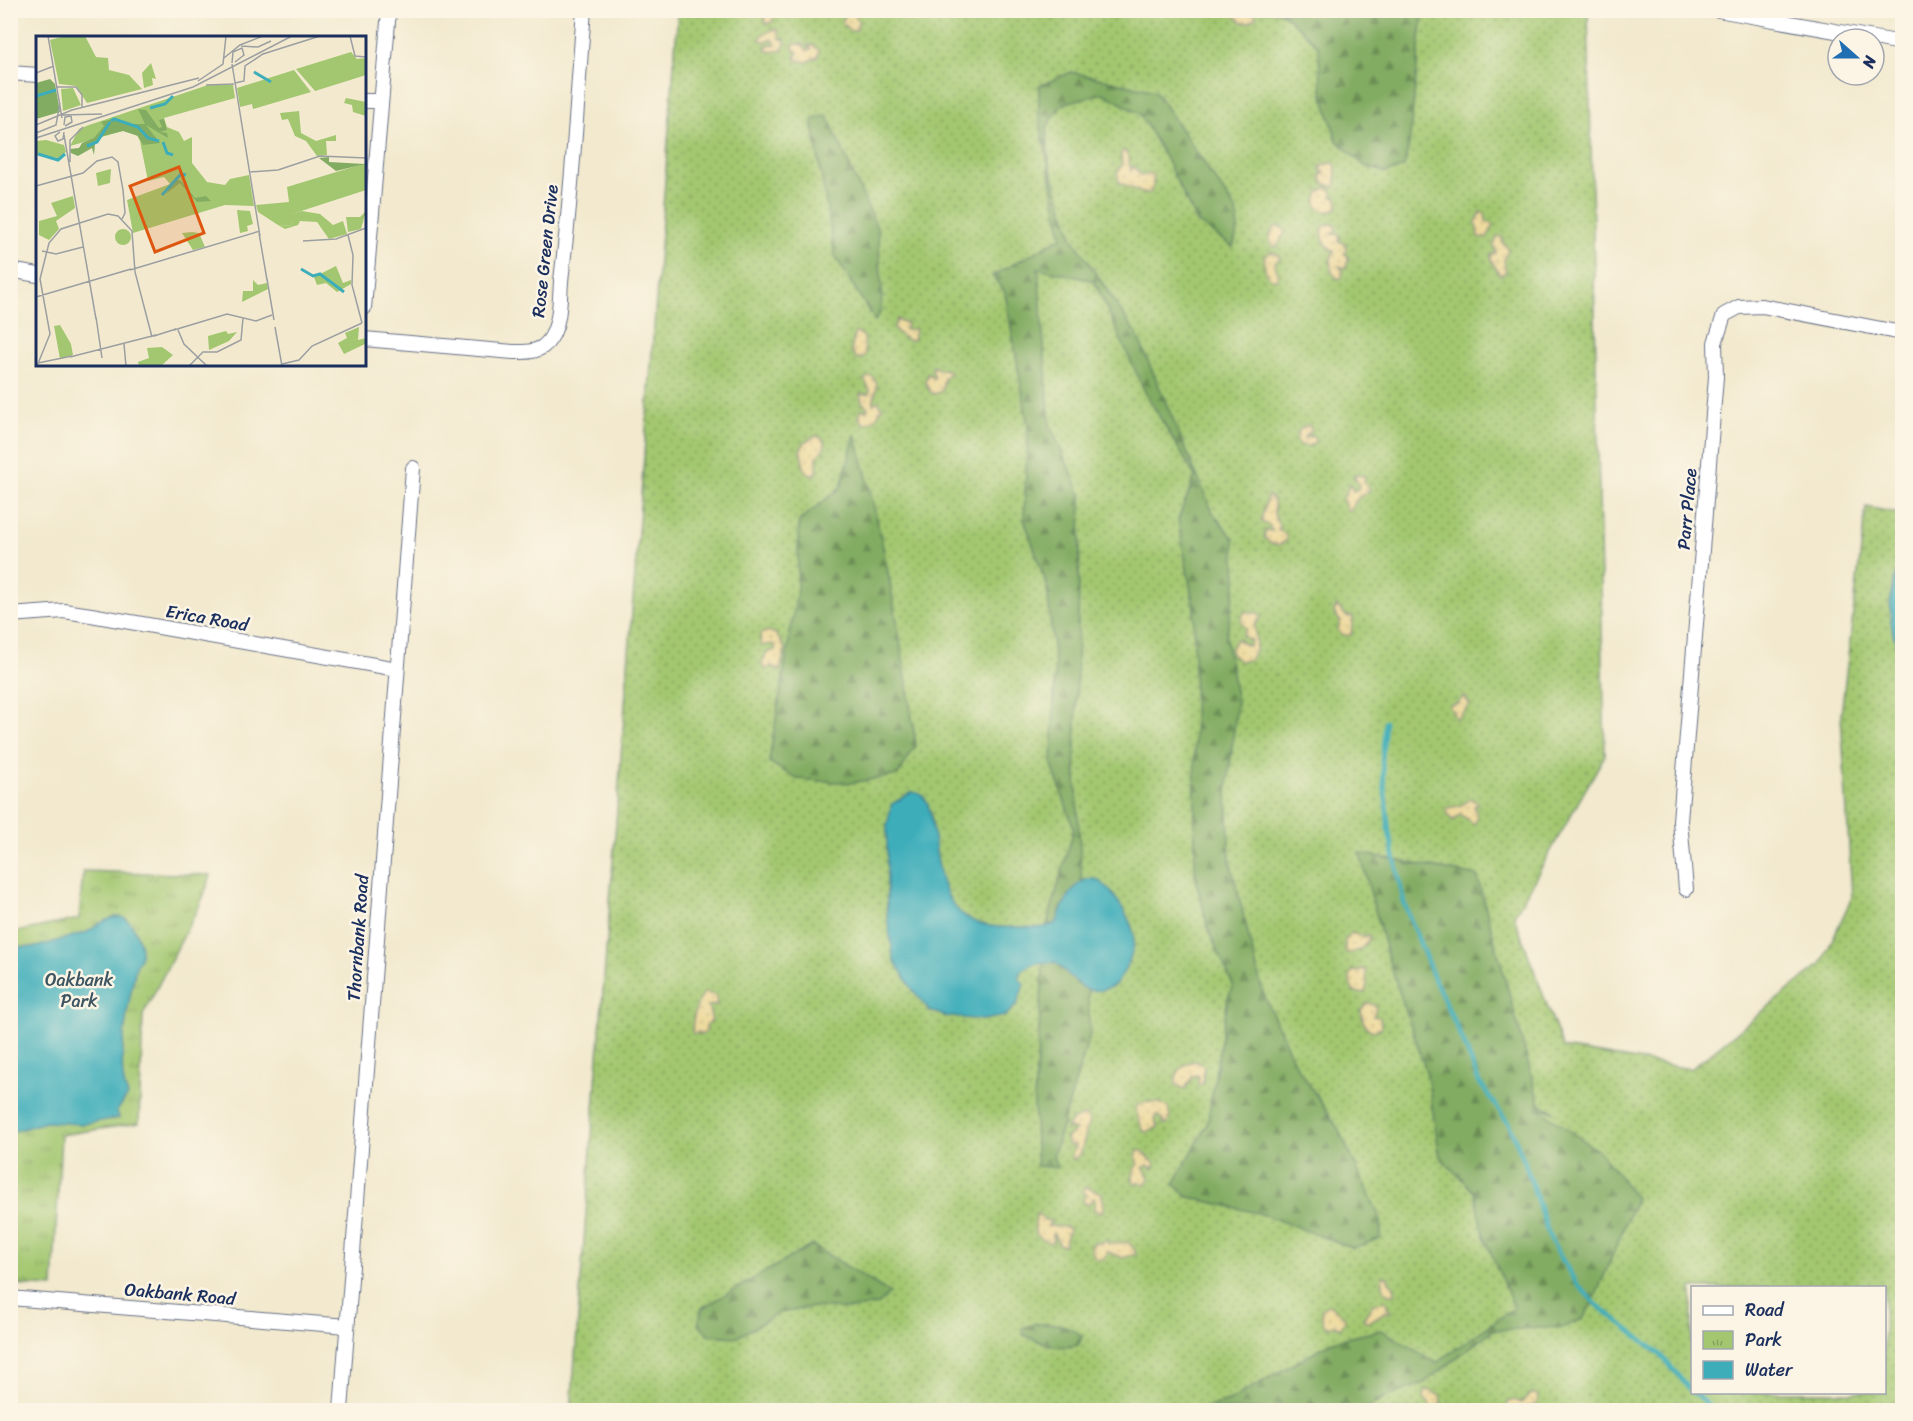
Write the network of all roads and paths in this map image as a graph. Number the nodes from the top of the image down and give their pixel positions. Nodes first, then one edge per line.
1 (389, 10) edge
2 (584, 10) edge
3 (1718, 10) edge
4 (1902, 43) edge
5 (10, 73) edge
6 (36, 75) edge
7 (366, 101) edge
8 (381, 101) junction
9 (10, 270) edge
10 (36, 275) edge
11 (366, 284) edge
12 (1902, 333) edge
13 (366, 339) edge
14 (413, 468) dead end
15 (10, 615) edge
16 (397, 669) junction
17 (1686, 889) dead end
18 (10, 1298) edge
19 (347, 1326) junction
20 (341, 1410) edge

1 - 8 street
2 - 13 street, Rose Green Drive
3 - 4 street
5 - 6 street
7 - 8 street
8 - 11 street
9 - 10 street
12 - 17 street, Parr Place
14 - 16 street, Thornbank Road
15 - 16 street, Erica Road
16 - 19 street, Thornbank Road
18 - 19 street, Oakbank Road
19 - 20 street, Thornbank Road

